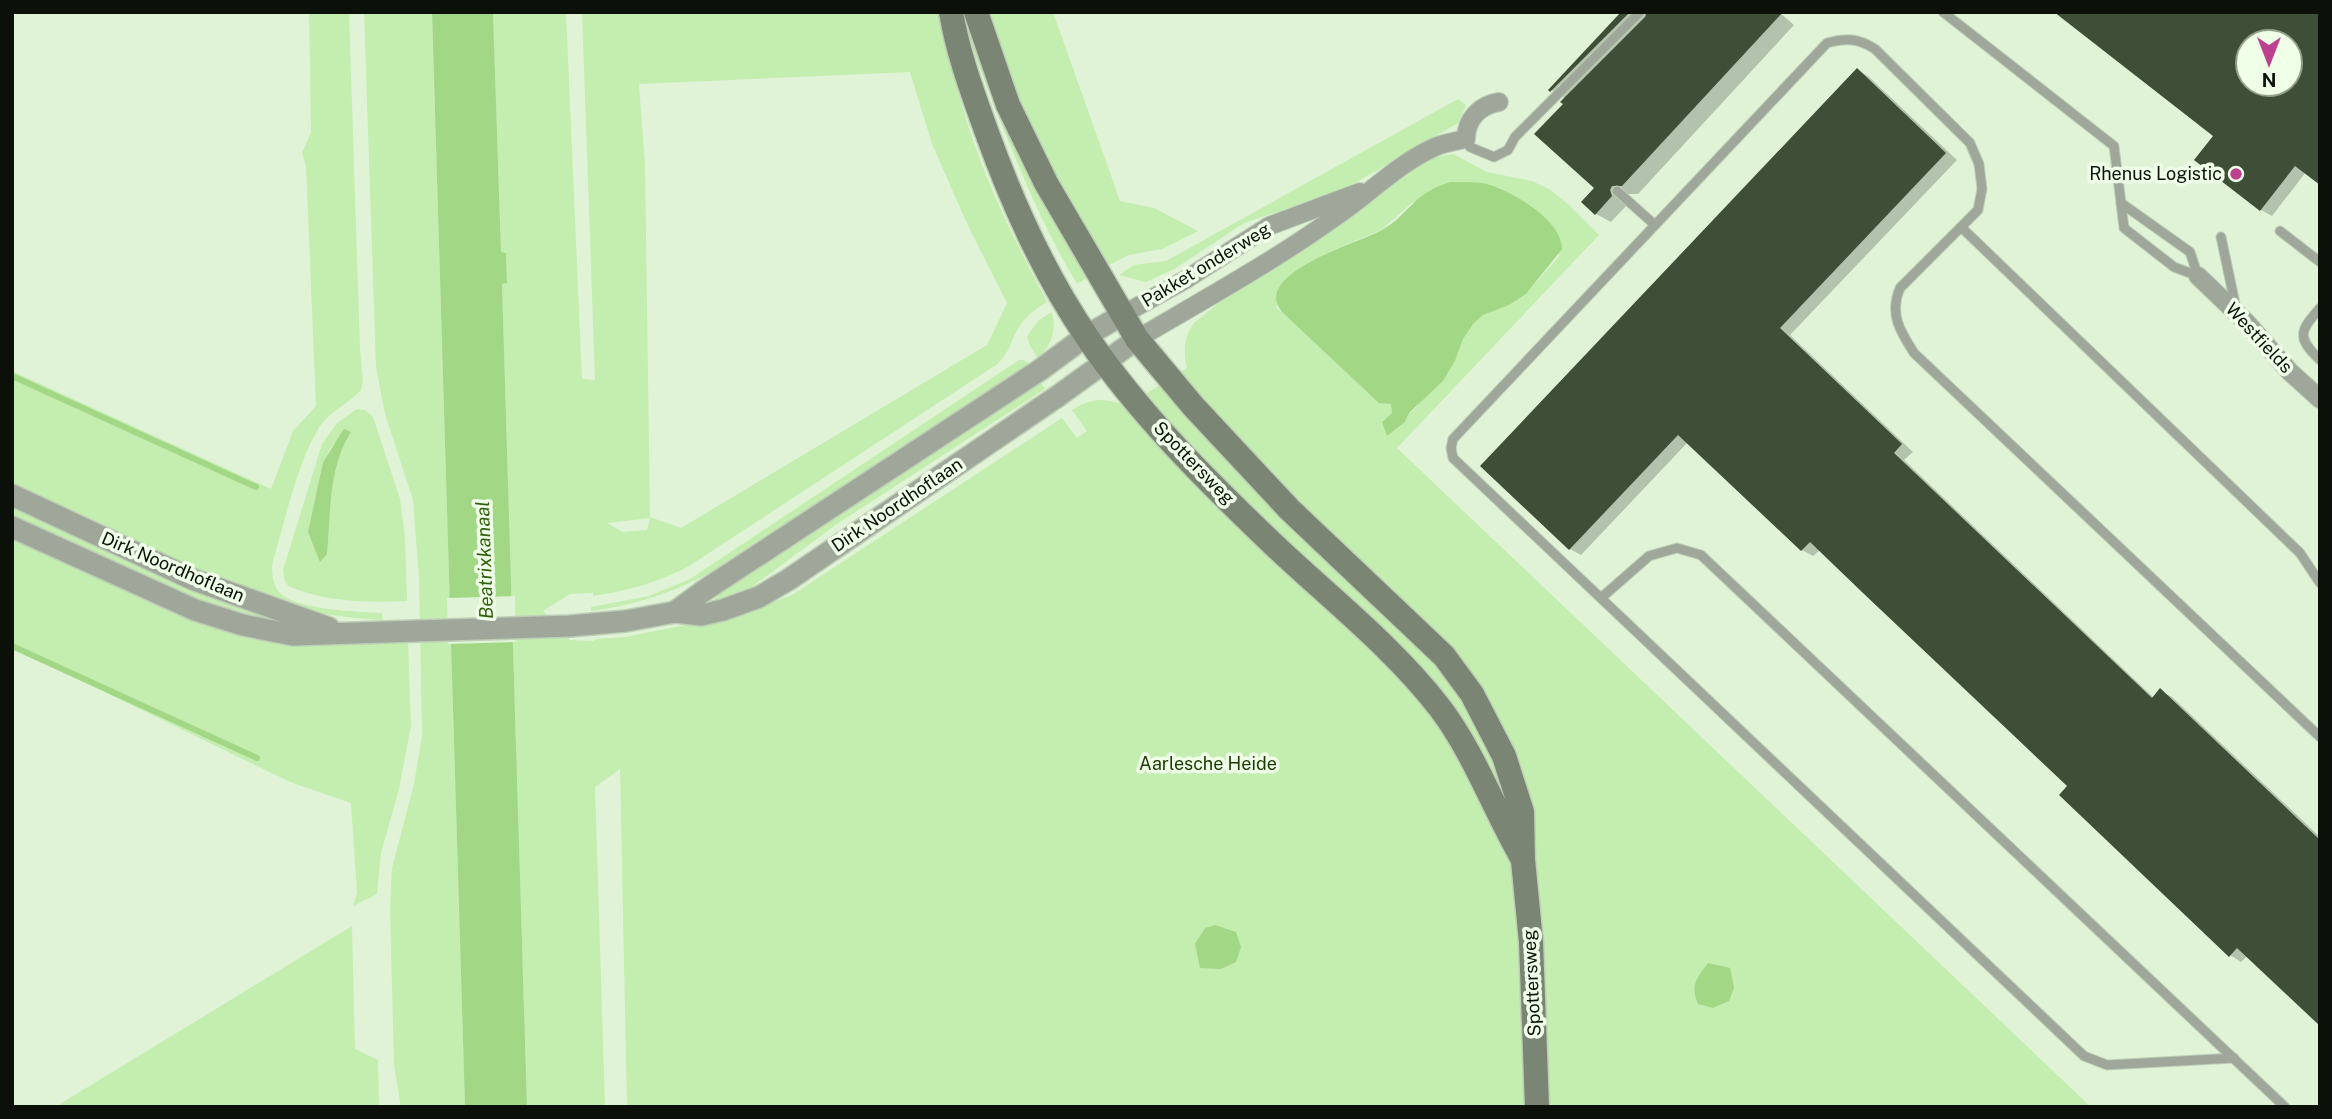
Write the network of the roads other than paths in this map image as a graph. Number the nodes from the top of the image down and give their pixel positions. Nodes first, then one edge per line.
1 (951, 12) edge
2 (976, 12) edge
3 (1640, 12) edge
4 (1943, 12) edge
5 (1499, 102) dead end
6 (1466, 139) junction
7 (1370, 189) junction
8 (1617, 191) dead end
9 (2121, 204) junction
10 (1655, 225) junction
11 (1961, 228) junction
12 (2280, 231) dead end
13 (2221, 237) dead end
14 (2320, 262) edge
15 (2198, 276) junction
16 (2320, 308) edge
17 (2237, 313) junction
18 (1122, 315) junction
19 (1086, 336) junction
20 (1137, 339) junction
21 (2320, 360) edge
22 (1104, 362) junction
23 (2320, 399) edge
24 (12, 495) edge
25 (12, 527) edge
26 (2320, 583) edge
27 (1601, 598) junction
28 (675, 612) junction
29 (338, 632) junction
30 (2320, 737) edge
31 (1523, 860) junction
32 (2234, 1058) junction
33 (1538, 1107) edge
34 (2285, 1107) edge

1 - 19 main road, Spottersweg
2 - 18 main road, Spottersweg
3 - 6 lane
4 - 9 lane
5 - 6 street
6 - 7 street, Pakket onderweg
7 - 18 street, Pakket onderweg
7 - 20 street, Pakket onderweg
8 - 10 lane
9 - 15 lane
9 - 15 lane
10 - 11 lane
10 - 27 lane
11 - 26 lane
11 - 30 lane
12 - 14 lane
13 - 17 lane
15 - 17 street, Westfields
16 - 21 lane
17 - 23 street, Westfields
18 - 19 street, Dirk Noordhoflaan
18 - 20 main road, Spottersweg
19 - 22 main road, Spottersweg
19 - 28 street, Dirk Noordhoflaan
20 - 22 street, Dirk Noordhoflaan
20 - 31 main road, Spottersweg
22 - 28 street, Dirk Noordhoflaan
22 - 31 main road, Spottersweg
24 - 29 street, Dirk Noordhoflaan
25 - 29 street, Dirk Noordhoflaan
27 - 32 lane
27 - 32 lane
28 - 29 street, Dirk Noordhoflaan
31 - 33 main road, Spottersweg
32 - 34 lane

